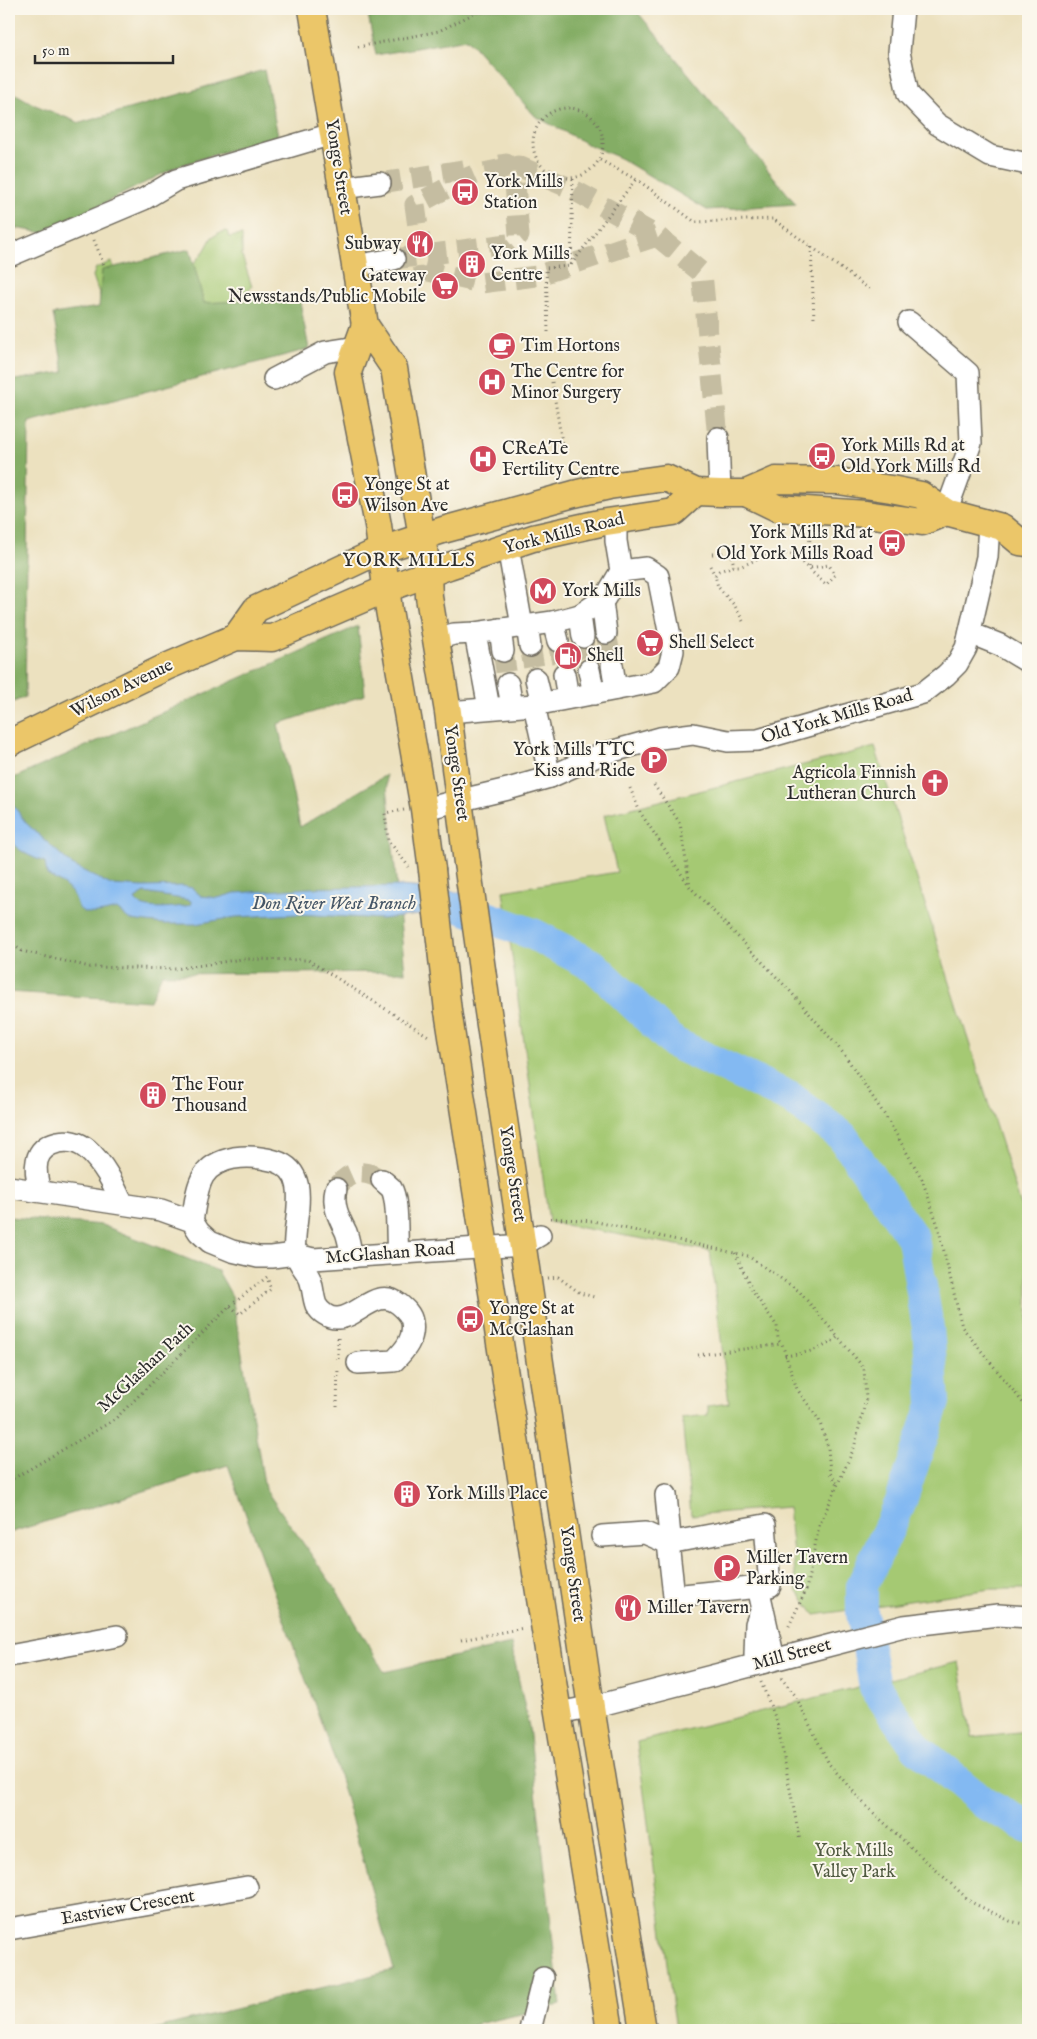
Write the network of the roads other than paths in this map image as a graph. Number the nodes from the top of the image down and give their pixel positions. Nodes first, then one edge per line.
1 (312, 9) edge
2 (903, 9) edge
3 (332, 134) junction
4 (1028, 164) edge
5 (380, 183) tunnel mouth
6 (341, 188) junction
7 (9, 256) edge
8 (394, 259) tunnel mouth
9 (354, 266) junction
10 (909, 322) dead end
11 (361, 336) junction
12 (274, 379) dead end
13 (718, 438) tunnel mouth
14 (708, 493) junction
15 (946, 512) junction
16 (616, 520) junction
17 (995, 525) junction
18 (1028, 526) edge
19 (422, 536) junction
20 (1028, 544) edge
21 (508, 547) junction
22 (381, 550) junction
23 (621, 571) junction
24 (428, 574) junction
25 (386, 589) junction
26 (602, 601) junction
27 (580, 615) junction
28 (524, 626) junction
29 (500, 630) junction
30 (606, 633) tunnel mouth
31 (970, 633) junction
32 (475, 634) junction
33 (236, 636) junction
34 (583, 637) tunnel mouth
35 (435, 639) junction
36 (530, 646) tunnel mouth
37 (503, 651) tunnel mouth
38 (1028, 662) edge
39 (612, 665) tunnel mouth
40 (589, 670) tunnel mouth
41 (564, 674) tunnel mouth
42 (536, 679) tunnel mouth
43 (508, 684) tunnel mouth
44 (616, 689) junction
45 (594, 694) junction
46 (568, 698) junction
47 (538, 704) junction
48 (512, 706) junction
49 (489, 708) junction
50 (448, 712) junction
51 (9, 743) edge
52 (550, 777) junction
53 (460, 800) junction
54 (414, 810) junction
55 (382, 1180) tunnel mouth
56 (9, 1187) edge
57 (336, 1189) dead end
58 (40, 1191) junction
59 (122, 1203) junction
60 (192, 1221) junction
61 (536, 1232) junction
62 (484, 1246) junction
63 (398, 1253) junction
64 (295, 1254) junction
65 (352, 1257) junction
66 (358, 1363) dead end
67 (666, 1495) dead end
68 (602, 1536) dead end
69 (668, 1543) junction
70 (758, 1587) junction
71 (1028, 1616) edge
72 (117, 1636) dead end
73 (9, 1656) edge
74 (769, 1667) junction
75 (591, 1707) junction
76 (558, 1713) junction
77 (247, 1887) dead end
78 (9, 1929) edge
79 (543, 1978) dead end
80 (530, 2030) edge
81 (610, 2030) edge
82 (643, 2030) edge

1 - 3 main road, Yonge Street
2 - 4 street
3 - 6 main road, Yonge Street
3 - 7 street
5 - 6 street
6 - 9 main road, Yonge Street
8 - 9 street
9 - 11 main road, Yonge Street
10 - 15 street
11 - 12 street
11 - 19 main road, Yonge Street
11 - 22 main road, Yonge Street
13 - 14 street
14 - 15 main road, York Mills Road
14 - 16 main road, York Mills Road
14 - 19 main road, York Mills Road
15 - 17 main road
16 - 21 main road, York Mills Road
16 - 23 street
17 - 18 main road
17 - 20 main road
17 - 31 street, Old York Mills Road
19 - 22 main road, Wilson Avenue
19 - 24 main road, Yonge Street
21 - 24 main road, York Mills Road
21 - 28 street
22 - 25 main road, Yonge Street
22 - 33 main road, Wilson Avenue
23 - 26 street
23 - 44 street
24 - 25 main road, Wilson Avenue
24 - 35 main road, Yonge Street
25 - 33 main road, Wilson Avenue
25 - 54 main road, Yonge Street
26 - 27 street
26 - 30 street
27 - 28 street
27 - 34 street
28 - 29 street
28 - 36 street
29 - 32 street
29 - 37 street
31 - 38 street
31 - 52 street, Old York Mills Road
32 - 35 street
32 - 49 street
33 - 51 main road, Wilson Avenue
35 - 50 main road, Yonge Street
39 - 44 street
40 - 45 street
41 - 46 street
42 - 47 street
43 - 48 street
44 - 45 street
45 - 46 street
46 - 47 street
47 - 48 street
47 - 52 street
48 - 49 street
49 - 50 street
50 - 53 main road, Yonge Street
52 - 53 street, Old York Mills Road
53 - 54 street, Old York Mills Road
53 - 61 main road, Yonge Street, bridge
54 - 62 main road, Yonge Street, bridge
55 - 63 street
56 - 58 street
57 - 65 street
58 - 59 street
58 - 59 street
59 - 60 street
60 - 64 street
60 - 64 street
61 - 62 street, McGlashan Road
61 - 75 main road, Yonge Street
62 - 63 street, McGlashan Road
62 - 76 main road, Yonge Street
63 - 65 street, McGlashan Road
64 - 65 street, McGlashan Road
64 - 66 street
67 - 69 street
68 - 69 street
69 - 70 street
69 - 70 street
70 - 74 street
71 - 74 street, Mill Street
72 - 73 street
74 - 75 street, Mill Street
75 - 76 street, Mill Street
75 - 82 main road, Yonge Street
76 - 81 main road, Yonge Street
77 - 78 street, Eastview Crescent
79 - 80 street

